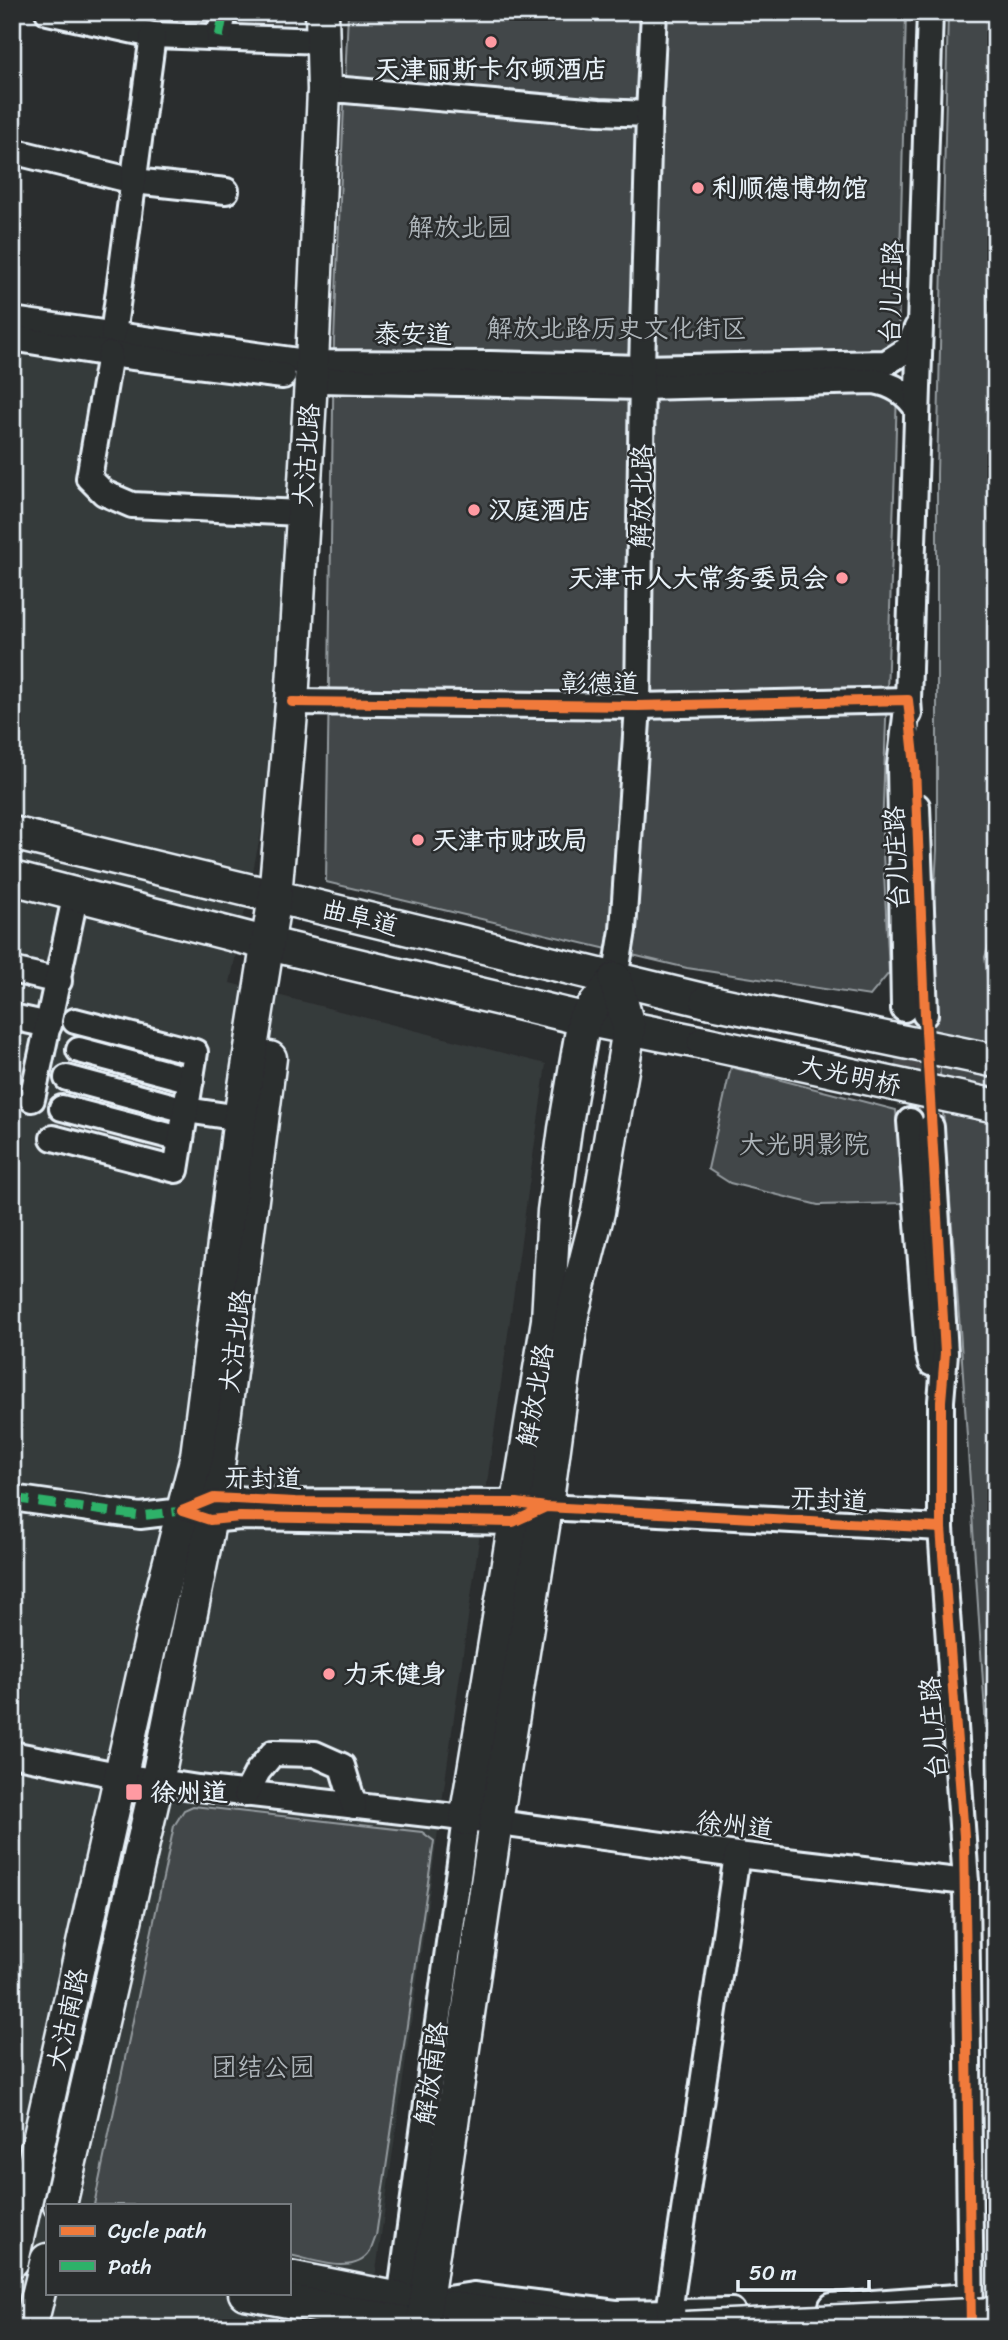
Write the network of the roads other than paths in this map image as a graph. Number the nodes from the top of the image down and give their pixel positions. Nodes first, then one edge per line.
1 (48, 12) edge
2 (224, 12) edge
3 (654, 12) edge
4 (930, 12) edge
5 (323, 27) edge
6 (153, 35) junction
7 (219, 37) junction
8 (324, 90) junction
9 (649, 114) junction
10 (12, 151) edge
11 (134, 181) junction
12 (226, 191) dead end
13 (644, 310) junction
14 (12, 320) edge
15 (919, 321) junction
16 (12, 338) edge
17 (112, 344) junction
18 (698, 366) junction
19 (311, 371) junction
20 (642, 377) junction
21 (917, 409) junction
22 (301, 513) junction
23 (908, 700) junction
24 (292, 702) junction
25 (638, 706) junction
26 (12, 832) edge
27 (12, 878) edge
28 (76, 894) junction
29 (275, 896) junction
30 (277, 946) junction
31 (12, 970) edge
32 (615, 979) junction
33 (59, 981) junction
34 (707, 1002) joint
35 (914, 1011) tunnel mouth
36 (12, 1017) edge
37 (584, 1019) junction
38 (75, 1021) dead end
39 (49, 1025) junction
40 (629, 1028) junction
41 (704, 1043) joint
42 (79, 1050) dead end
43 (996, 1061) edge
44 (66, 1078) dead end
45 (191, 1080) junction
46 (32, 1099) dead end
47 (996, 1106) edge
48 (62, 1108) dead end
49 (186, 1110) junction
50 (240, 1118) junction
51 (921, 1124) tunnel mouth
52 (53, 1138) dead end
53 (181, 1139) junction
54 (12, 1498) edge
55 (202, 1509) junction
56 (525, 1511) junction
57 (941, 1528) junction
58 (12, 1754) edge
59 (122, 1776) junction
60 (157, 1782) junction
61 (246, 1794) junction
62 (354, 1806) junction
63 (481, 1821) junction
64 (737, 1855) junction
65 (966, 1882) junction
66 (38, 2148) junction
67 (12, 2189) edge
68 (60, 2204) edge
69 (20, 2238) edge
70 (46, 2253) edge
71 (46, 2264) edge
72 (290, 2277) edge
73 (250, 2294) edge
74 (971, 2296) junction
75 (996, 2314) edge
76 (412, 2317) edge
77 (677, 2320) edge
78 (30, 2328) edge
79 (633, 2328) edge
80 (971, 2328) edge

1 - 6 street
2 - 7 street
3 - 9 street, 解放北路
4 - 15 street, 台儿庄路
5 - 7 street
5 - 8 main road, 大沽北路
6 - 7 street
6 - 11 street
8 - 9 street
8 - 19 main road, 大沽北路
9 - 13 street, 解放北路
10 - 11 street
11 - 12 street
11 - 17 street
13 - 18 street
13 - 20 street, 解放北路
14 - 17 street, 泰安道
15 - 18 street, 泰安道
15 - 21 street, 台儿庄路
16 - 17 street, 泰安道
17 - 19 street, 泰安道
17 - 22 street
18 - 20 street, 泰安道
19 - 20 street, 泰安道
19 - 22 main road, 大沽北路
20 - 21 street, 泰安道
20 - 25 street, 解放北路
21 - 23 street, 台儿庄路
22 - 24 main road, 大沽北路
23 - 25 street, 彰德道
23 - 35 street, 台儿庄路
24 - 25 street, 彰德道
24 - 29 main road, 大沽北路
25 - 32 street, 解放北路
26 - 29 main road, 曲阜道
27 - 28 main road, 曲阜道
28 - 30 main road, 曲阜道
28 - 33 street
29 - 30 main road, 大沽北路
29 - 32 main road, 曲阜道
30 - 37 main road, 曲阜道
30 - 50 main road, 大沽北路
30 - 55 main road, 大沽北路
31 - 33 street
32 - 34 main road, 曲阜道
32 - 37 main road, 解放北路
32 - 40 main road, 解放北路
33 - 39 street
34 - 43 main road, 大光明桥, bridge
36 - 39 street
37 - 40 main road, 曲阜道
37 - 56 main road, 解放北路
38 - 45 street
39 - 46 street
40 - 41 main road, 曲阜道
40 - 56 main road, 解放北路
41 - 47 main road, 大光明桥, bridge
42 - 45 street
44 - 49 street
45 - 49 street
48 - 53 street
49 - 50 street
49 - 53 street
50 - 55 main road, 大沽北路
51 - 57 street, 台儿庄路
52 - 53 street
54 - 55 street, 开封道
55 - 56 street, 开封道
55 - 59 main road, 大沽北路
55 - 60 main road, 大沽北路
56 - 57 street, 开封道
56 - 63 main road, 解放北路
57 - 65 street, 台儿庄路
58 - 59 street, 徐州道
59 - 60 street, 徐州道
59 - 66 main road, 大沽南路
60 - 61 street, 徐州道
60 - 68 main road, 大沽南路
61 - 62 street, 徐州道
61 - 62 street
62 - 63 street, 徐州道
63 - 64 street, 徐州道
63 - 76 street, 解放南路
63 - 76 main road, 解放南路
64 - 65 street, 徐州道
64 - 77 street
65 - 74 street, 台儿庄路
66 - 67 main road
66 - 69 main road, 大沽南路
69 - 70 main road
71 - 78 main road
72 - 76 main road
73 - 76 main road
74 - 77 street
74 - 80 street, 台儿庄路
75 - 77 main road, bridge
76 - 77 street
76 - 79 main road

